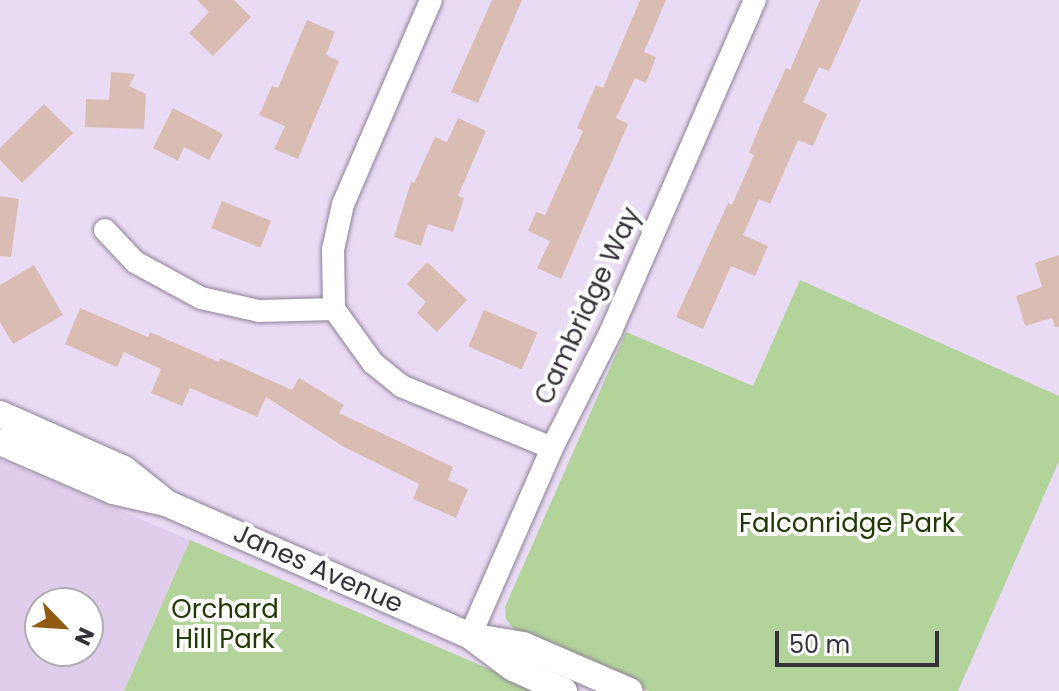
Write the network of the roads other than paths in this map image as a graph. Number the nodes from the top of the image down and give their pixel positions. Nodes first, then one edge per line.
1 (431, 0) edge
2 (755, 0) edge
3 (105, 230) dead end
4 (334, 309) junction
5 (0, 414) edge
6 (0, 442) edge
7 (552, 448) junction
8 (166, 503) junction
9 (470, 636) junction
10 (564, 691) edge
11 (630, 691) edge

1 - 4 street
2 - 7 street, Cambridge Way
3 - 4 street
4 - 7 street
5 - 8 street, Janes Avenue
6 - 8 street, Janes Avenue
7 - 9 street, Cambridge Way
8 - 9 street, Janes Avenue
9 - 10 street, Janes Avenue
9 - 11 street, Janes Avenue

